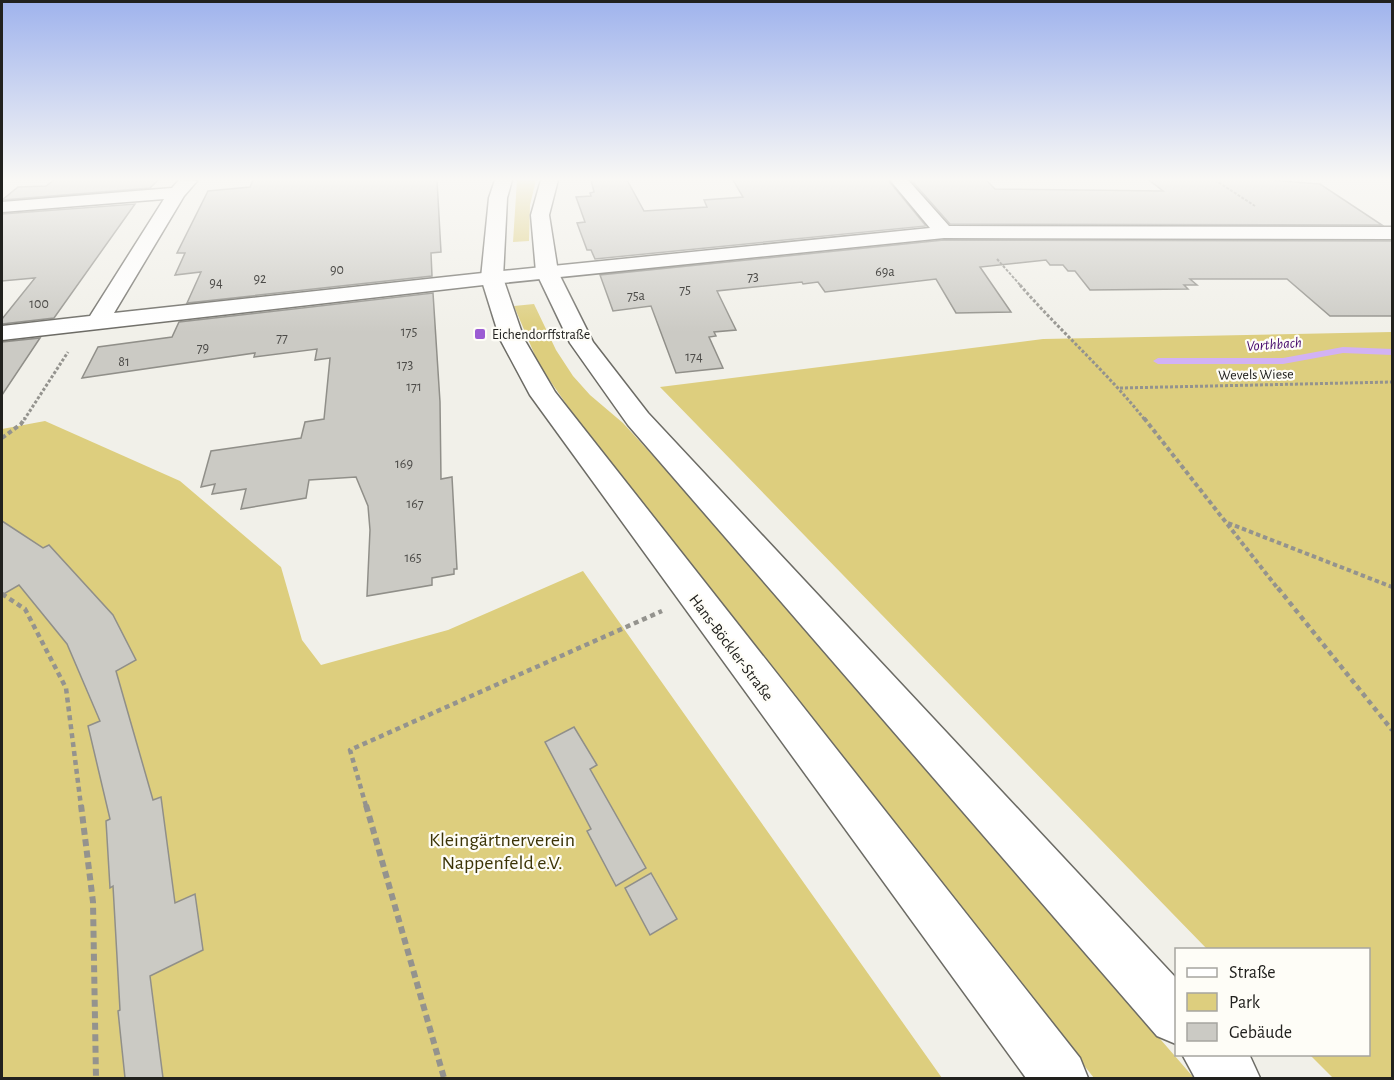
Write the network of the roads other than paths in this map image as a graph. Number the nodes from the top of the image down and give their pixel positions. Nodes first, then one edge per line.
1 (154, 230) edge
2 (496, 230) edge
3 (542, 230) edge
4 (954, 231) joint
5 (1392, 233) edge
6 (547, 272) junction
7 (492, 278) junction
8 (92, 323) junction
9 (2, 333) edge
10 (1175, 1016) edge
11 (1212, 1056) edge
12 (1060, 1078) edge
13 (1232, 1078) edge

1 - 8 street
2 - 7 street, Hans-Böckler-Straße
3 - 6 street
4 - 5 street
4 - 6 street
6 - 7 street
6 - 10 street
7 - 8 street
7 - 12 street, Hans-Böckler-Straße
8 - 9 street
11 - 13 street

